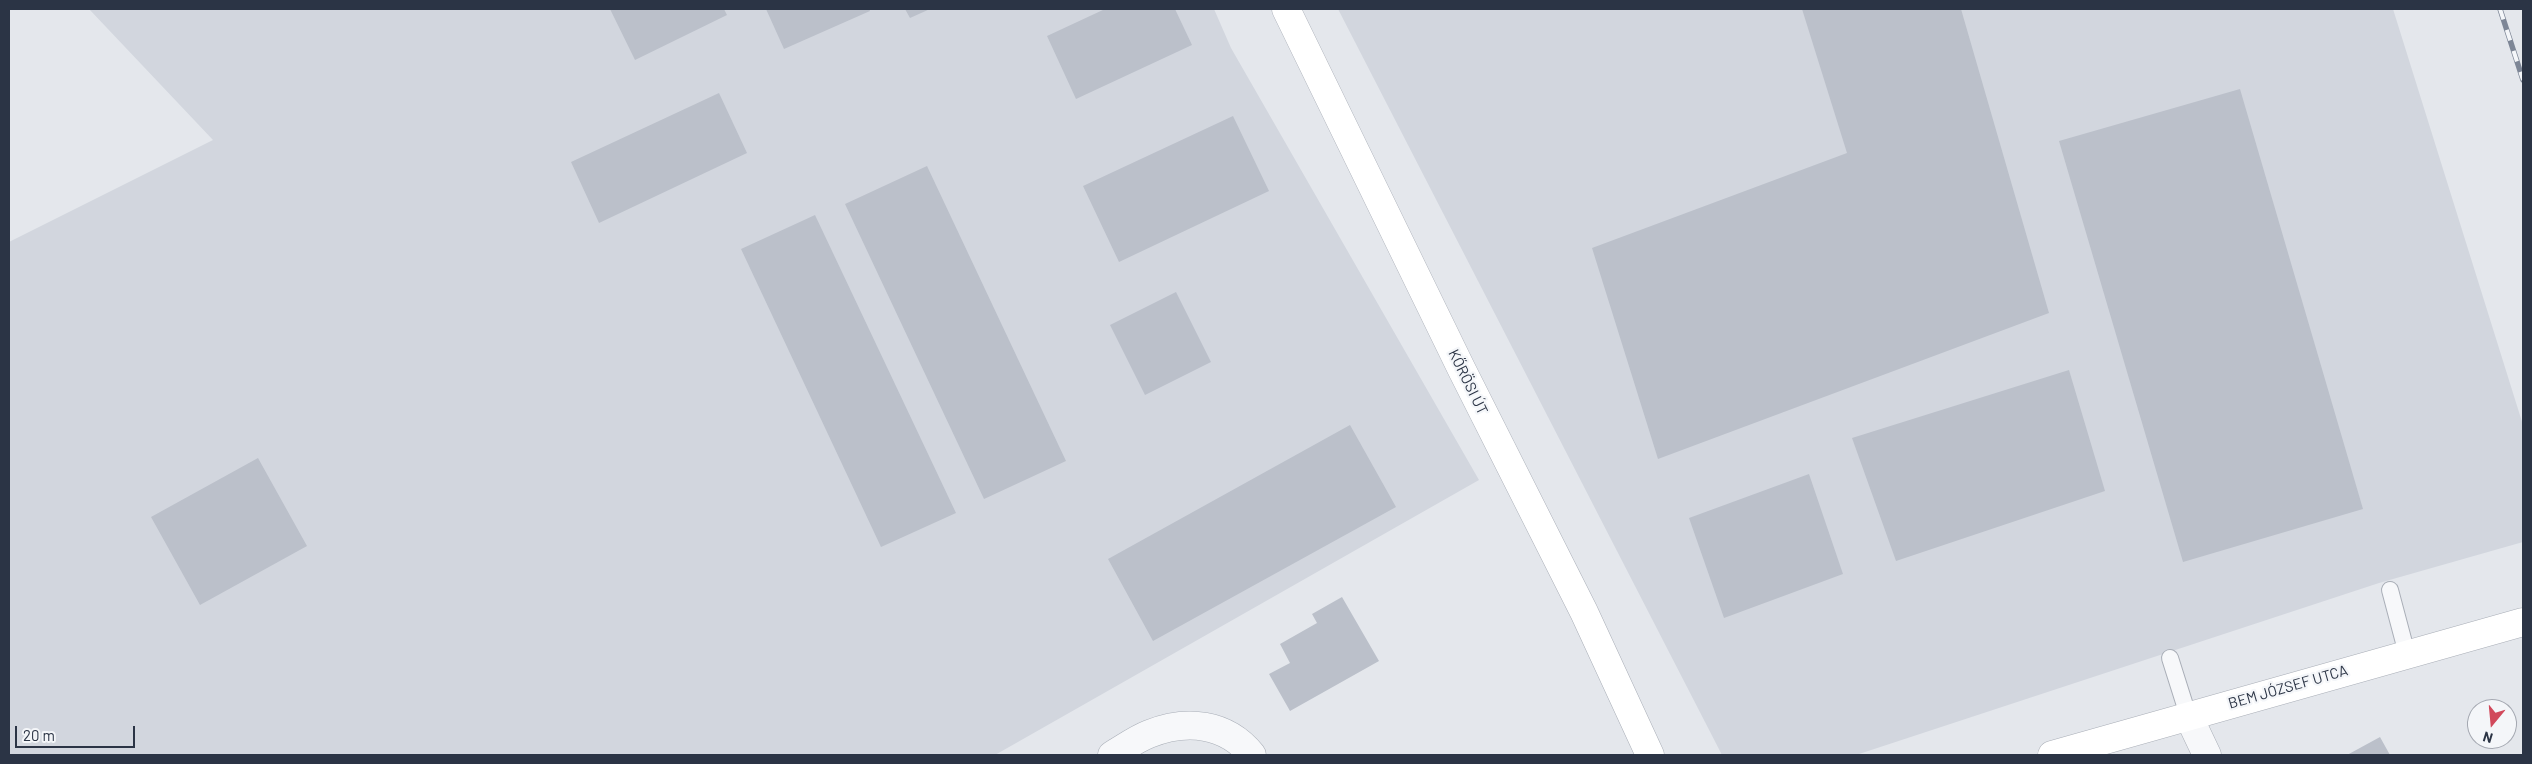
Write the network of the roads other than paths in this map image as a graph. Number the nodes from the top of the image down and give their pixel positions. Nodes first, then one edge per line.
1 (1286, 9) edge
2 (2390, 590) dead end
3 (2523, 622) edge
4 (2407, 654) junction
5 (2170, 658) dead end
6 (2188, 715) junction
7 (1112, 755) edge
8 (1252, 755) edge
9 (1650, 755) edge
10 (2052, 755) edge
11 (2207, 755) edge

1 - 9 main road, KŐRÖSI ÚT
2 - 4 lane
3 - 4 main road, BEM JÓZSEF UTCA
4 - 6 main road, BEM JÓZSEF UTCA
5 - 6 lane
6 - 10 main road, BEM JÓZSEF UTCA
6 - 11 street
7 - 8 street

